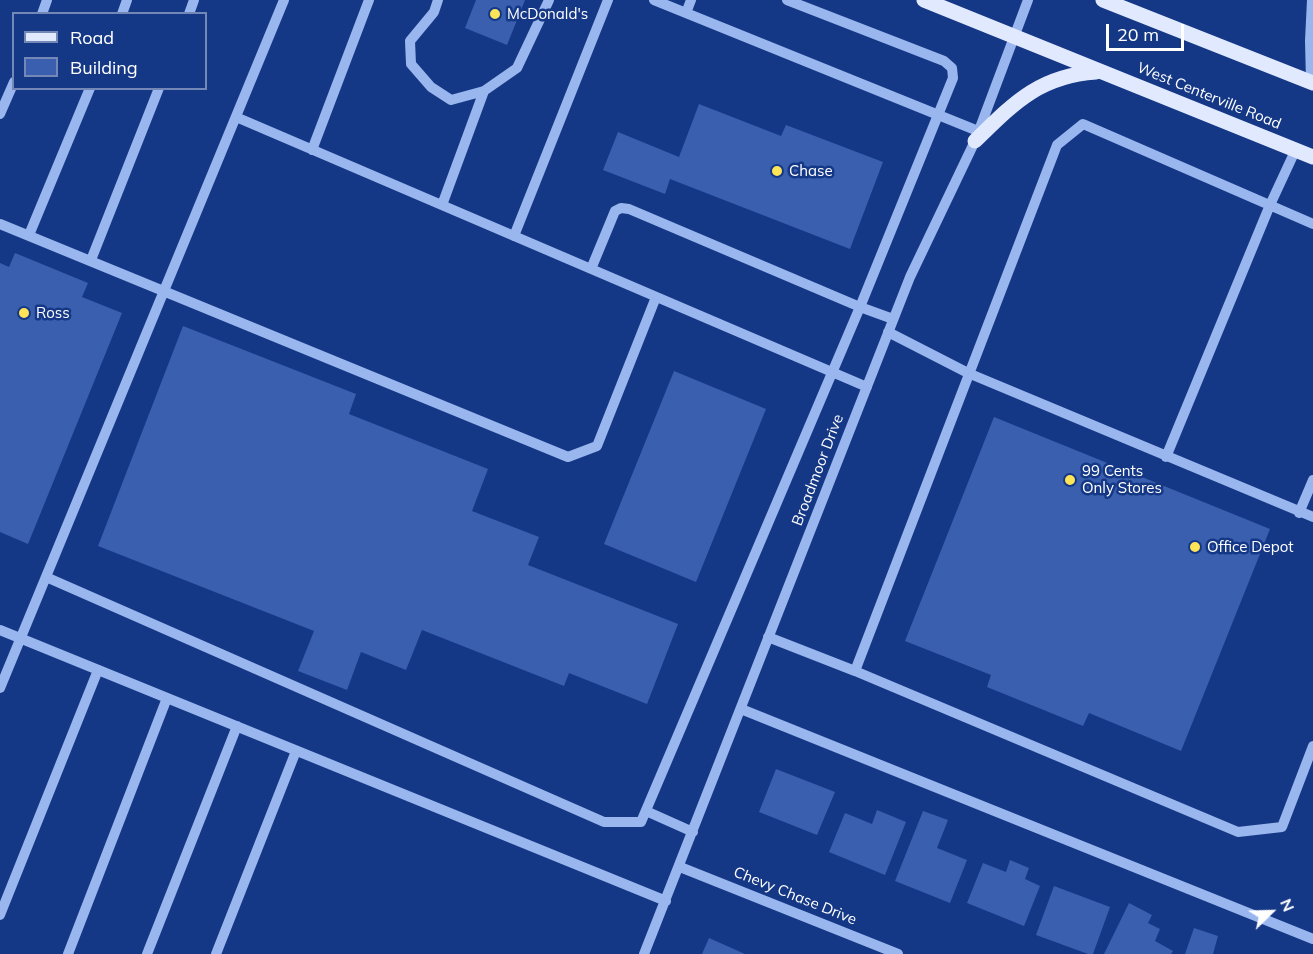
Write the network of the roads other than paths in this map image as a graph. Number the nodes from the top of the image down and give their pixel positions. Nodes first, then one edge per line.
1 (369, 0) edge
2 (438, 0) edge
3 (549, 0) edge
4 (608, 0) edge
5 (654, 0) edge
6 (691, 0) edge
7 (787, 0) edge
8 (924, 0) edge
9 (1028, 0) edge
10 (1103, 0) edge
11 (1122, 0) edge
12 (1312, 0) edge
13 (281, 1) edge
14 (686, 13) junction
15 (1146, 17) junction
16 (1014, 37) junction
17 (1099, 72) junction
18 (1312, 82) edge
19 (12, 87) edge
20 (89, 90) edge
21 (158, 90) edge
22 (483, 91) junction
23 (0, 114) edge
24 (937, 115) junction
25 (236, 117) junction
26 (976, 136) junction
27 (312, 150) junction
28 (1296, 150) junction
29 (1313, 157) edge
30 (442, 205) junction
31 (1270, 205) junction
32 (0, 224) edge
33 (1313, 224) edge
34 (28, 235) junction
35 (514, 236) junction
36 (91, 260) junction
37 (591, 269) junction
38 (164, 290) junction
39 (656, 297) junction
40 (860, 307) junction
41 (893, 319) junction
42 (888, 332) junction
43 (832, 372) junction
44 (968, 373) junction
45 (867, 387) junction
46 (1166, 457) junction
47 (1313, 480) edge
48 (1299, 513) junction
49 (1313, 517) edge
50 (46, 577) junction
51 (0, 630) edge
52 (768, 637) junction
53 (21, 639) junction
54 (98, 670) junction
55 (855, 670) junction
56 (0, 688) edge
57 (167, 698) junction
58 (741, 709) junction
59 (237, 726) junction
60 (1313, 746) edge
61 (296, 751) junction
62 (646, 811) junction
63 (693, 832) junction
64 (680, 867) junction
65 (666, 901) junction
66 (0, 915) edge
67 (1313, 939) edge
68 (68, 954) edge
69 (147, 954) edge
70 (216, 954) edge
71 (644, 954) edge
72 (898, 954) edge

1 - 27 street
2 - 22 street
3 - 22 street
4 - 35 street
5 - 14 street
6 - 14 street
7 - 24 street
8 - 16 main road, West Centerville Road
9 - 16 street, Broadmoor Drive
10 - 15 main road
11 - 15 main road
12 - 18 street
13 - 25 street
14 - 24 street
15 - 18 main road
16 - 17 main road, West Centerville Road
16 - 26 street, Broadmoor Drive
17 - 26 main road
17 - 28 main road, West Centerville Road
19 - 23 street
20 - 34 street
21 - 36 street
22 - 30 street
24 - 26 street
24 - 40 street
25 - 27 street
25 - 38 street
26 - 41 street, Broadmoor Drive
27 - 30 street
28 - 29 main road, West Centerville Road
28 - 31 street
30 - 35 street
31 - 33 street
31 - 44 street
31 - 46 street
32 - 34 street
34 - 36 street
35 - 37 street
36 - 38 street
37 - 39 street
37 - 40 street
38 - 39 street
38 - 50 street
39 - 43 street
40 - 41 street
40 - 43 street
41 - 42 street, Broadmoor Drive
42 - 44 street
42 - 45 street, Broadmoor Drive
43 - 45 street
43 - 62 street
44 - 46 street
44 - 55 street
45 - 52 street, Broadmoor Drive
46 - 48 street
47 - 48 street
48 - 49 street
50 - 53 street
50 - 62 street
51 - 53 street
52 - 55 street
52 - 58 street, Broadmoor Drive
53 - 54 street
53 - 56 street
54 - 57 street
54 - 66 street
55 - 60 street
57 - 59 street
57 - 68 street
58 - 63 street, Broadmoor Drive
58 - 67 street
59 - 61 street
59 - 69 street
61 - 65 street
61 - 70 street
62 - 63 street
63 - 64 street, Broadmoor Drive
64 - 65 street, Broadmoor Drive
64 - 72 street, Chevy Chase Drive
65 - 71 street, Broadmoor Drive

